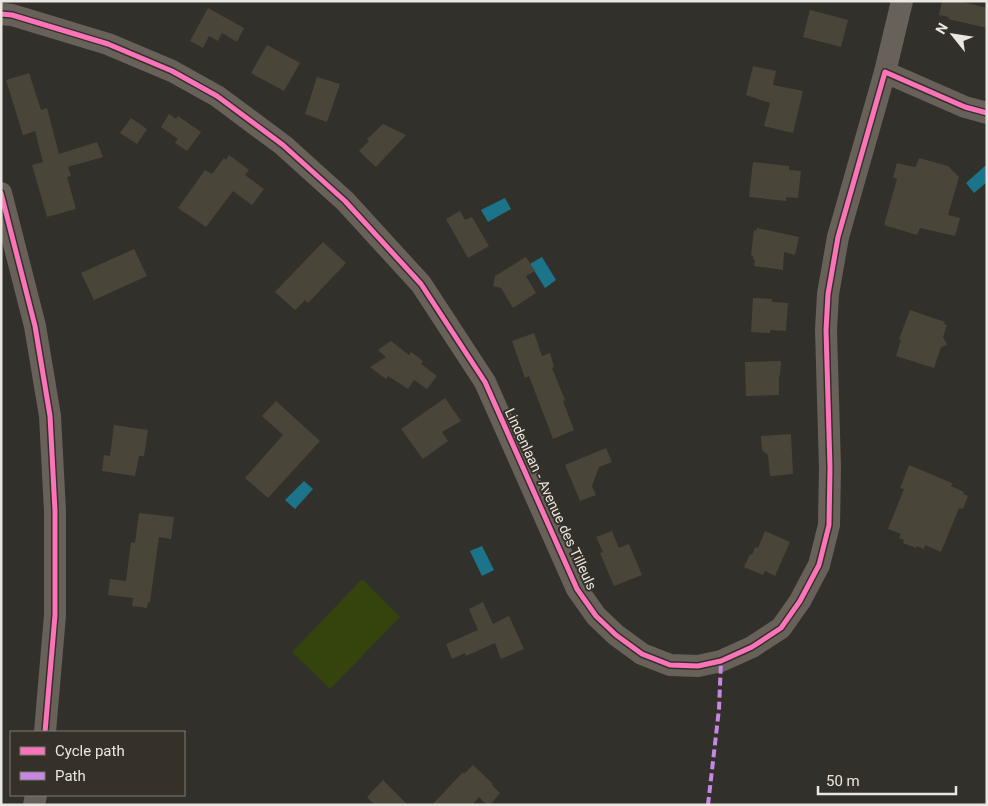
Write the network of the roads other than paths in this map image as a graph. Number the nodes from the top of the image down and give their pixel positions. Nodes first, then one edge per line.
1 (902, 1) edge
2 (1, 14) edge
3 (885, 72) junction
4 (987, 113) edge
5 (1, 193) edge
6 (45, 731) edge

1 - 3 street, Lindenlaan - Avenue des Tilleuls
2 - 3 street, Lindenlaan - Avenue des Tilleuls
3 - 4 street
5 - 6 street

